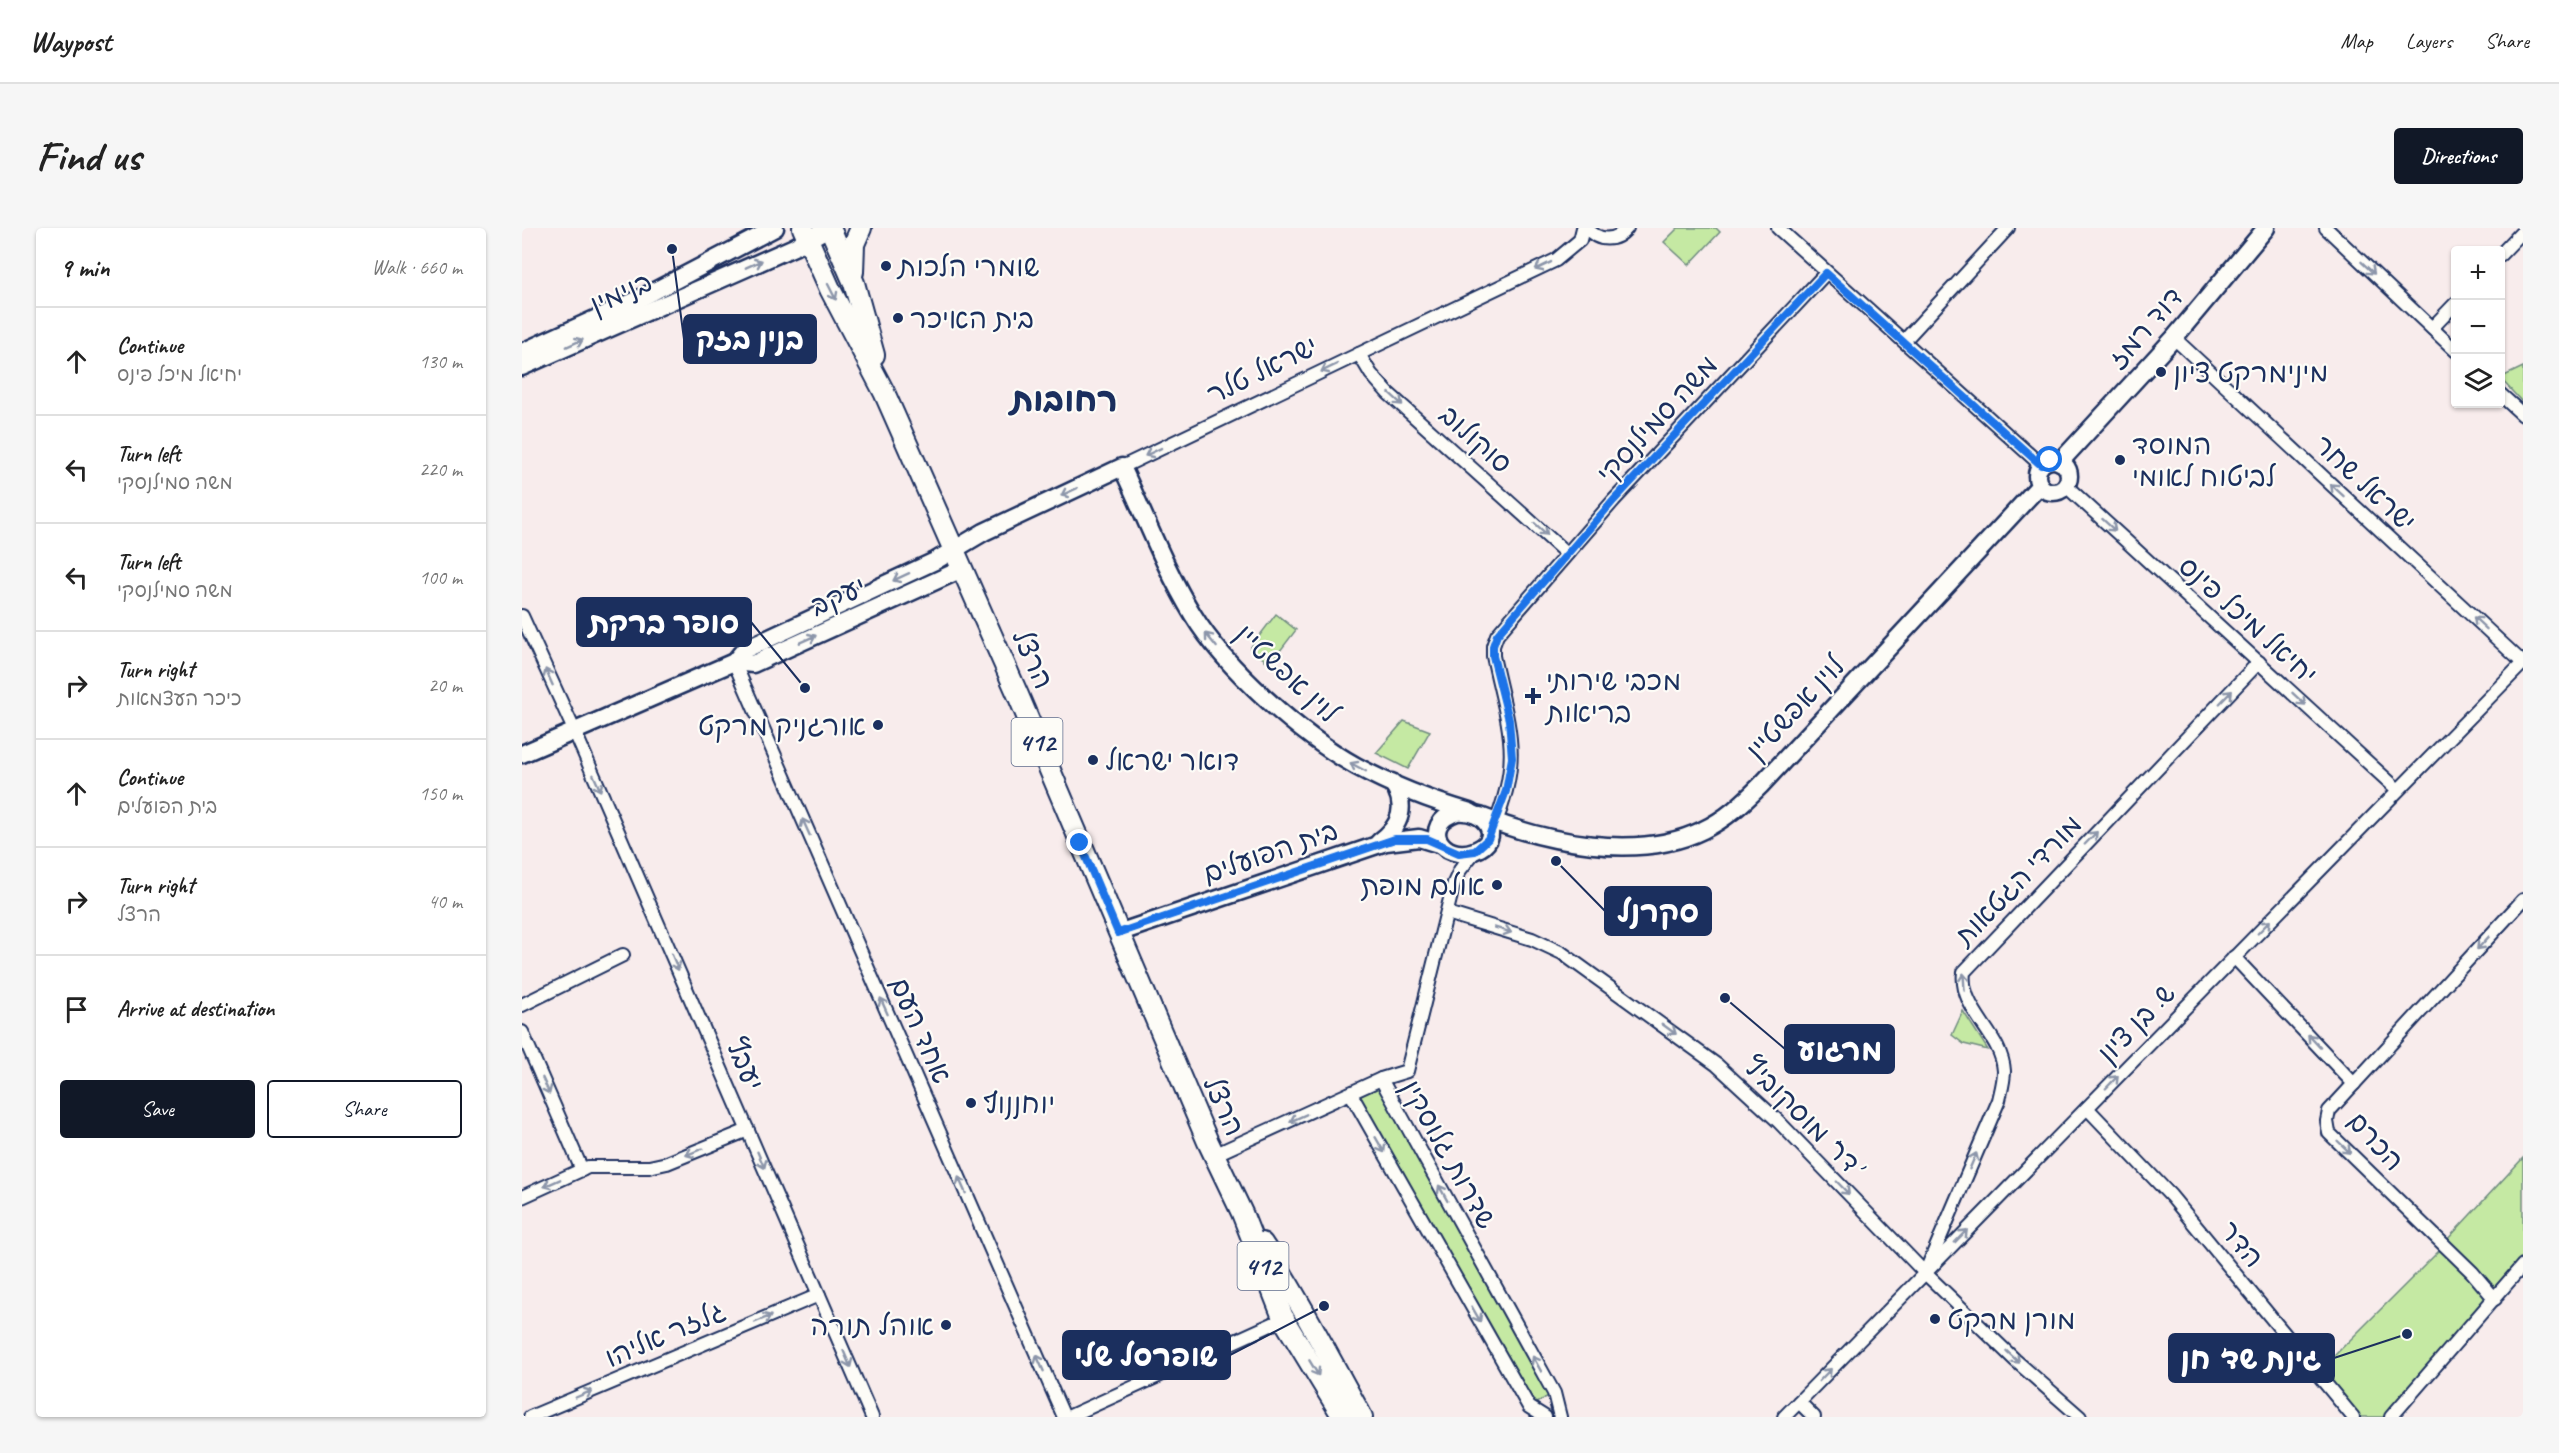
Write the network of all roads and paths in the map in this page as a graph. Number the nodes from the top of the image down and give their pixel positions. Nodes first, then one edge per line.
1 (775, 228) edge
2 (830, 228) edge
3 (861, 228) edge
4 (1585, 228) edge
5 (1635, 228) edge
6 (1778, 228) edge
7 (2008, 228) edge
8 (2266, 228) edge
9 (2326, 228) edge
10 (2523, 231) edge
11 (1623, 232) edge
12 (805, 234) edge
13 (2505, 250) edge
14 (1826, 273) junction
15 (854, 283) junction
16 (2451, 308) edge
17 (2432, 328) junction
18 (2174, 338) junction
19 (1904, 341) junction
20 (2451, 346) edge
21 (522, 352) edge
22 (1359, 354) junction
23 (522, 367) edge
24 (884, 392) junction
25 (2505, 399) edge
26 (2523, 415) edge
27 (2060, 462) junction
28 (2041, 465) junction
29 (1122, 467) junction
30 (2040, 485) junction
31 (2066, 485) junction
32 (1568, 554) junction
33 (958, 561) junction
34 (522, 616) edge
35 (734, 662) junction
36 (2259, 662) junction
37 (2523, 663) edge
38 (574, 730) junction
39 (522, 754) edge
40 (1392, 783) junction
41 (2398, 790) junction
42 (1482, 830) junction
43 (1531, 835) junction
44 (1376, 844) junction
45 (1444, 847) junction
46 (1454, 883) junction
47 (2523, 900) edge
48 (1447, 913) junction
49 (1118, 933) junction
50 (622, 955) dead end
51 (2234, 957) junction
52 (522, 1005) edge
53 (522, 1032) edge
54 (1381, 1078) junction
55 (2354, 1084) junction
56 (1351, 1094) junction
57 (2087, 1108) junction
58 (748, 1130) junction
59 (1214, 1155) junction
60 (582, 1170) junction
61 (522, 1197) edge
62 (2523, 1265) edge
63 (1925, 1273) junction
64 (819, 1295) junction
65 (2495, 1299) junction
66 (1293, 1315) junction
67 (1799, 1402) junction
68 (530, 1417) edge
69 (872, 1417) edge
70 (1066, 1417) edge
71 (1343, 1417) edge
72 (1362, 1417) edge
73 (1545, 1417) edge
74 (1560, 1417) edge
75 (1784, 1417) edge
76 (1814, 1417) edge
77 (2079, 1417) edge
78 (2354, 1417) edge
79 (2391, 1417) edge

1 - 21 street, בנימין
2 - 12 street, בנימין
2 - 15 main road, הרצל / 412
3 - 15 main road
4 - 11 street
4 -> 22 street, ישראל טלר
5 - 11 street
6 - 14 street
7 - 19 street
8 - 18 street, דוד רמז
9 -> 17 street
10 - 13 street
23 -> 12 street, בנימין
12 -> 24 main road, הרצל / 412
14 - 19 street
14 - 32 street, משה סמילנסקי
15 - 24 main road, הרצל / 412
16 - 17 street
17 - 20 street
18 - 27 street, דוד רמז
37 -> 18 street, ישראל שחר
19 - 28 street
22 -> 29 street, ישראל טלר
22 -> 32 street, סוקולוב
24 - 33 main road, הרצל / 412
25 - 26 street
27 - 28 street
27 - 31 street
28 - 30 street
29 -> 33 street, ישראל טלר
40 -> 29 street, לוין אפשטיין
30 - 31 street
30 - 43 street, לוין אפשטיין
31 -> 36 street, יחיאל מיכל פינס
32 - 42 street, משה סמילנסקי
33 - 35 street, יעקב
33 - 49 main road, הרצל / 412
38 -> 34 street, יעבץ
35 - 38 street, יעקב
70 -> 35 street, אחד העם
36 -> 41 street, יחיאל מיכל פינס
63 -> 36 street, מורדי הגטאות
37 - 41 street, ש. בן ציון
38 - 39 street, יעקב
38 -> 58 street, יעבץ
40 - 42 street, לוין אפשטיין
40 - 44 street
51 -> 41 street, ש. בן ציון
42 - 43 street, לוין אפשטיין
42 - 43 street, לוין אפשטיין
42 - 45 street, בית הפועלים
42 - 45 street
42 - 46 street, שדרות גלוסקין
44 - 45 street, בית הפועלים
44 - 49 street, בית הפועלים
45 - 46 street, שדרות גלוסקין
46 - 48 street, שדרות גלוסקין
47 -> 55 street
48 - 54 street, שדרות גלוסקין
48 -> 63 street, דר' מוסקוביץ'
49 - 59 main road, הרצל / 412
50 - 52 street
55 -> 51 street, הכרם
57 -> 51 street, ש. בן ציון
53 -> 60 street
54 - 56 street
74 -> 54 street, שדרות גלוסקין
55 -> 65 street, הכרם
56 -> 59 street
56 -> 73 street, שדרות גלוסקין
63 -> 57 street, ש. בן ציון
57 - 78 street, הדר
58 -> 60 street
58 -> 64 street, יעבץ
59 - 66 main road, הרצל / 412
60 -> 61 street
62 - 65 street
67 -> 63 street, ש. בן ציון
63 -> 77 street, דר' מוסקוביץ'
68 -> 64 street, גלזר אליהו
64 -> 69 street, יעבץ
65 - 79 street
66 - 70 street
66 -> 71 main road, הרצל / 412
66 - 72 main road, הרצל / 412
67 - 75 street, ש. בן ציון
67 - 76 street

